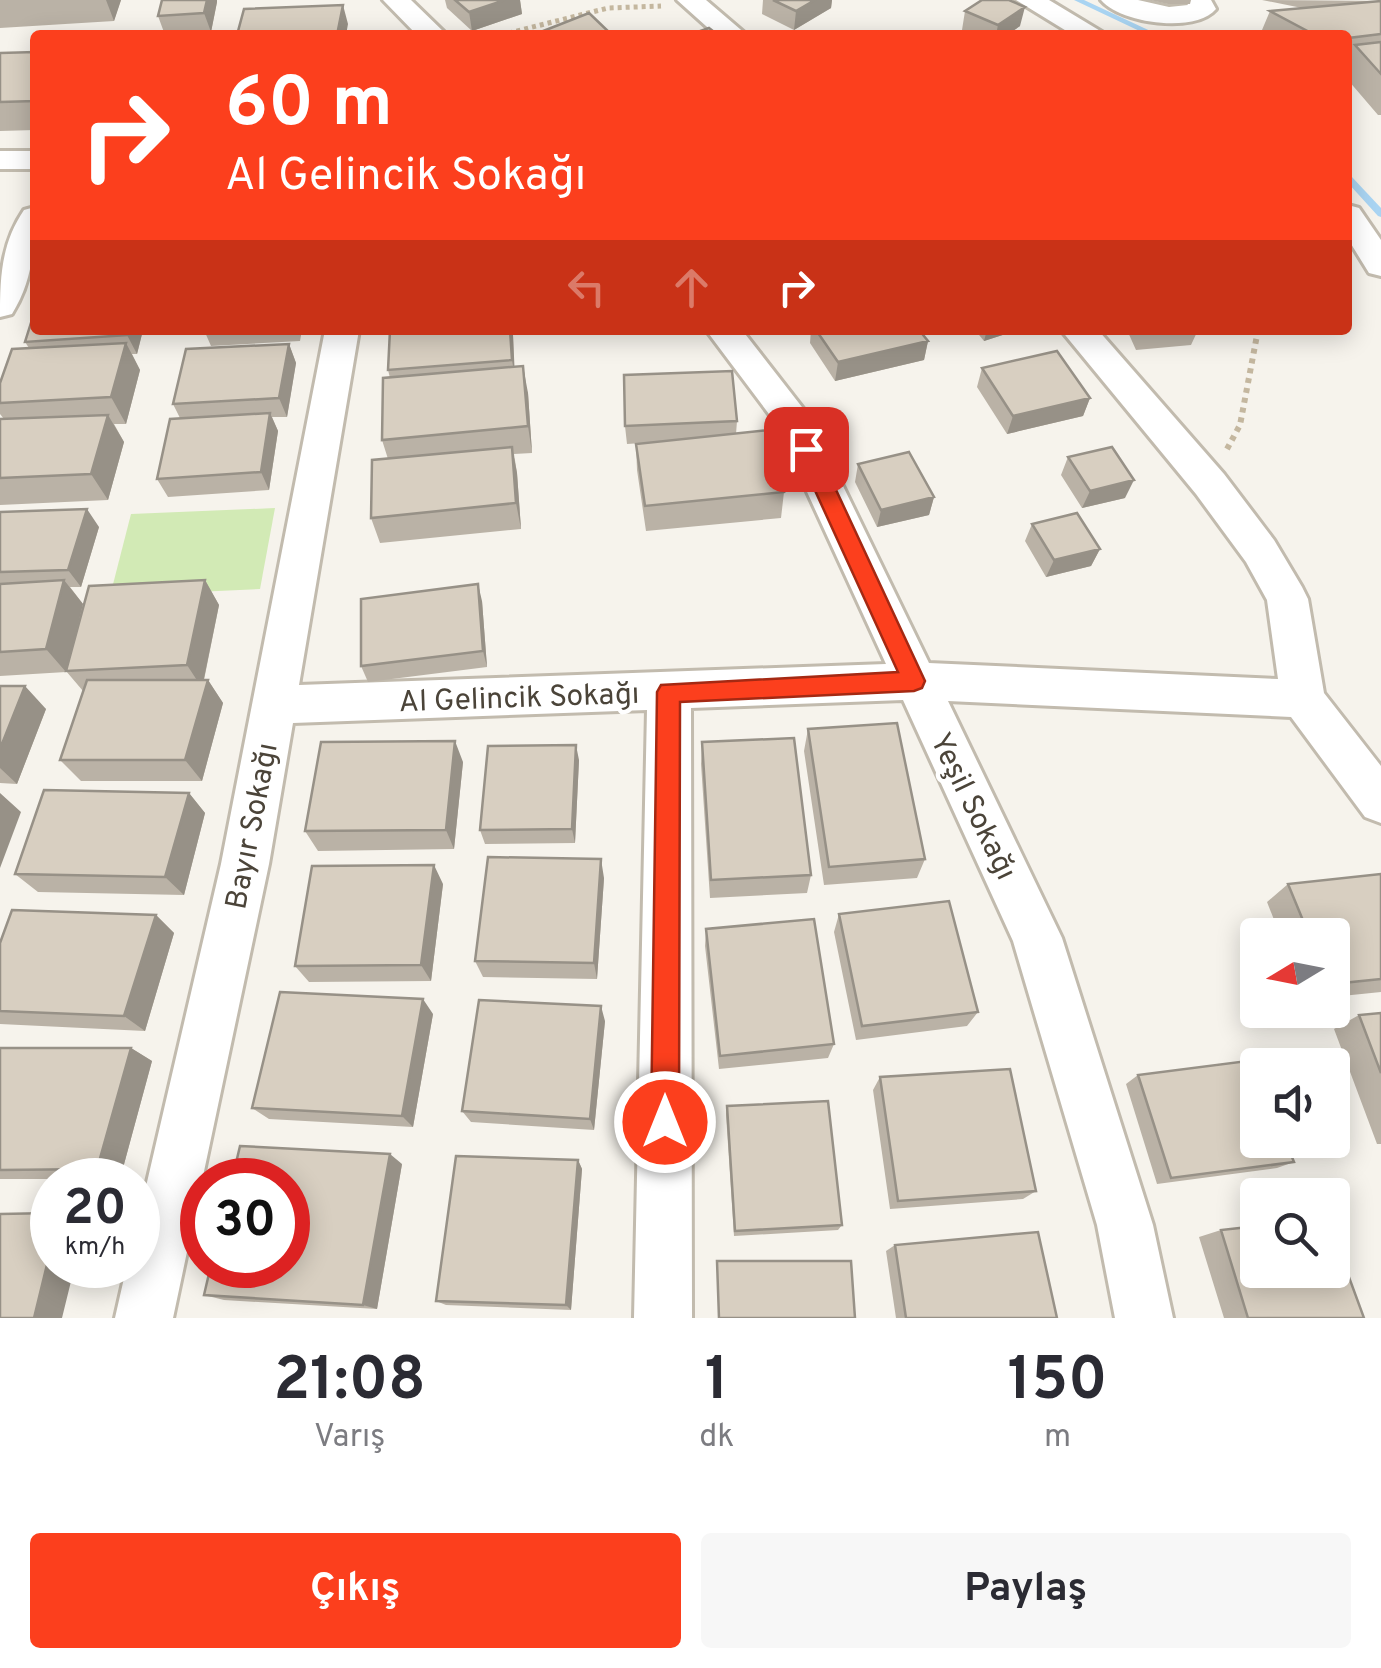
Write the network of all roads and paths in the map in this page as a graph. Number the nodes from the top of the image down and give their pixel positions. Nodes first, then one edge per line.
1 (1030, 0) edge
2 (1114, 0) edge
3 (1198, 0) edge
4 (693, 2) edge
5 (386, 6) edge
6 (425, 30) edge
7 (521, 30) edge
8 (727, 30) edge
9 (1084, 30) edge
10 (0, 160) edge
11 (30, 160) edge
12 (1352, 221) edge
13 (30, 230) edge
14 (1381, 264) edge
15 (0, 306) edge
16 (341, 335) edge
17 (727, 335) edge
18 (1082, 335) edge
19 (1257, 335) edge
20 (1210, 484) junction
21 (914, 681) junction
22 (669, 692) junction
23 (1303, 699) junction
24 (275, 705) junction
25 (1381, 802) edge
26 (144, 1318) edge
27 (663, 1318) edge
28 (1144, 1318) edge

1 - 9 street
2 - 3 street
4 - 7 path
4 - 8 street
5 - 6 street
10 - 11 street
12 - 14 street
13 - 15 street
16 - 24 street, Bayır Sokağı
17 - 21 street, Yeşil Sokağı
18 - 20 street
19 - 20 path
20 - 23 street
21 - 22 street, Al Gelincik Sokağı
21 - 23 street, Al Gelincik Sokağı
21 - 28 street, Yeşil Sokağı
22 - 24 street, Al Gelincik Sokağı
22 - 27 street
23 - 25 street
24 - 26 street, Bayır Sokağı

